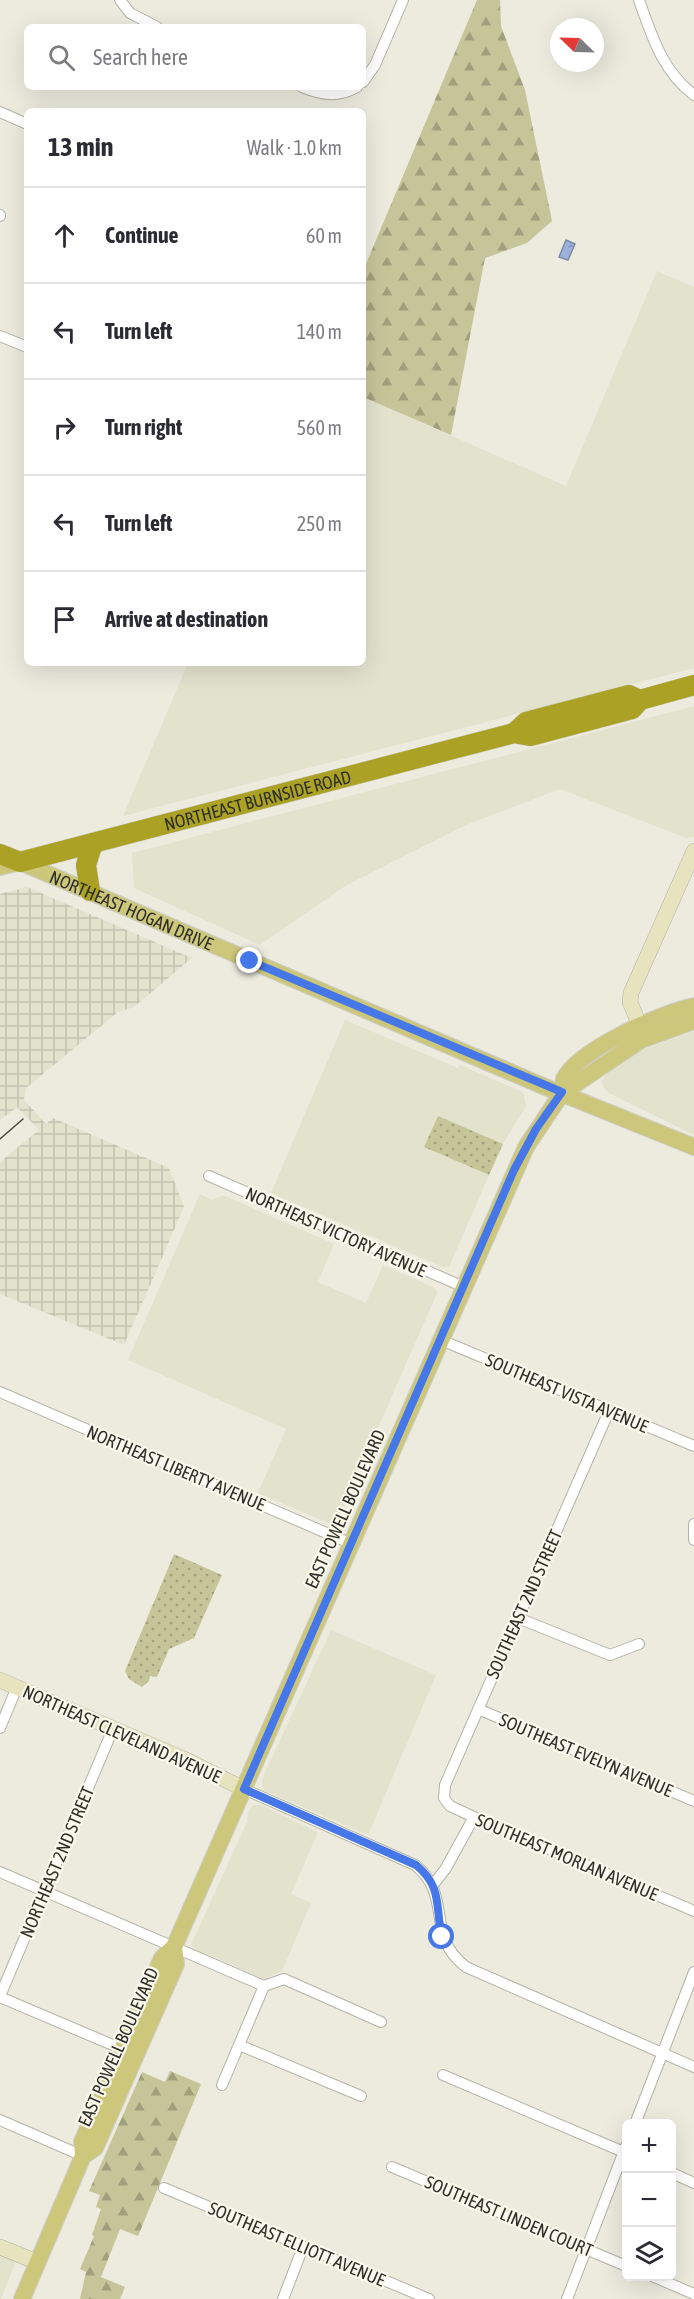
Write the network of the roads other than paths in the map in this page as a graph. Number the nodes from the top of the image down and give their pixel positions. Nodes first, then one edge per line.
1 (120, 0) edge
2 (403, 0) edge
3 (639, 0) edge
4 (151, 24) edge
5 (366, 76) edge
6 (312, 90) edge
7 (348, 90) edge
8 (359, 90) edge
9 (694, 95) edge
10 (361, 98) dead end
11 (0, 112) edge
12 (24, 123) edge
13 (0, 336) edge
14 (24, 346) edge
15 (694, 685) edge
16 (609, 700) junction
17 (640, 700) junction
18 (554, 730) junction
19 (514, 733) junction
20 (93, 843) junction
21 (694, 851) edge
22 (0, 854) edge
23 (20, 862) junction
24 (0, 867) edge
25 (90, 891) junction
26 (692, 1014) edge
27 (639, 1024) junction
28 (562, 1092) junction
29 (694, 1147) edge
30 (209, 1176) dead end
31 (464, 1287) junction
32 (441, 1340) junction
33 (0, 1392) edge
34 (609, 1411) junction
35 (694, 1446) edge
36 (694, 1524) edge
37 (694, 1540) edge
38 (352, 1544) junction
39 (518, 1618) junction
40 (639, 1644) dead end
41 (0, 1680) edge
42 (17, 1687) junction
43 (478, 1709) junction
44 (0, 1728) edge
45 (113, 1729) junction
46 (244, 1789) junction
47 (444, 1798) joint
48 (694, 1801) edge
49 (474, 1817) junction
50 (0, 1872) edge
51 (433, 1885) junction
52 (45, 1892) junction
53 (694, 1911) edge
54 (174, 1947) junction
55 (694, 1972) edge
56 (264, 1986) junction
57 (0, 1996) edge
58 (381, 2022) dead end
59 (239, 2045) junction
60 (122, 2049) junction
61 (662, 2053) junction
62 (694, 2067) edge
63 (443, 2074) dead end
64 (222, 2085) dead end
65 (362, 2096) dead end
66 (115, 2101) junction
67 (637, 2119) edge
68 (0, 2120) edge
69 (622, 2148) edge
70 (83, 2156) junction
71 (622, 2160) edge
72 (392, 2167) dead end
73 (676, 2175) edge
74 (694, 2183) edge
75 (164, 2188) dead end
76 (0, 2247) edge
77 (303, 2247) junction
78 (586, 2249) junction
79 (37, 2262) junction
80 (622, 2264) edge
81 (662, 2281) edge
82 (694, 2294) edge
83 (22, 2299) edge
84 (283, 2299) edge
85 (429, 2299) edge
86 (567, 2299) edge

1 - 4 street
2 - 5 street
3 - 9 street
6 - 7 street
8 - 10 street
11 - 12 street
13 - 14 street
15 - 17 highway, NORTHEAST BURNSIDE ROAD
16 - 17 highway, NORTHEAST BURNSIDE ROAD
16 - 18 highway
16 - 19 highway, NORTHEAST BURNSIDE ROAD
17 - 18 highway, NORTHEAST BURNSIDE ROAD
18 - 19 highway, NORTHEAST BURNSIDE ROAD
19 - 20 highway, NORTHEAST BURNSIDE ROAD
20 - 23 highway, NORTHEAST BURNSIDE ROAD
20 - 25 highway
21 - 27 main road
22 - 23 highway, NORTHEAST HOGAN DRIVE
23 - 24 main road, NORTHEAST BURNSIDE ROAD
23 - 25 main road, NORTHEAST HOGAN DRIVE
25 - 28 main road, NORTHEAST HOGAN DRIVE
26 - 27 main road, EAST POWELL BOULEVARD
26 - 28 main road, EAST POWELL BOULEVARD
27 - 28 main road, EAST POWELL BOULEVARD
28 - 29 main road, NORTHEAST HOGAN DRIVE
28 - 31 main road, EAST POWELL BOULEVARD
30 - 31 street, NORTHEAST VICTORY AVENUE
31 - 32 main road, EAST POWELL BOULEVARD
32 - 34 street, SOUTHEAST VISTA AVENUE
32 - 38 main road, EAST POWELL BOULEVARD
33 - 38 street, NORTHEAST LIBERTY AVENUE
34 - 35 street, SOUTHEAST VISTA AVENUE
34 - 39 street, SOUTHEAST 2ND STREET
36 - 37 street
38 - 46 main road, EAST POWELL BOULEVARD
39 - 40 street
39 - 43 street, SOUTHEAST 2ND STREET
41 - 42 main road, NORTHEAST CLEVELAND AVENUE
42 - 44 street
42 - 45 main road, NORTHEAST CLEVELAND AVENUE
43 - 47 street, SOUTHEAST 2ND STREET
43 - 48 street, SOUTHEAST EVELYN AVENUE
45 - 46 main road, NORTHEAST CLEVELAND AVENUE
45 - 52 street, NORTHEAST 2ND STREET
46 - 51 street
46 - 54 main road, EAST POWELL BOULEVARD
47 - 49 street, SOUTHEAST MORLAN AVENUE
49 - 51 street
49 - 53 street, SOUTHEAST MORLAN AVENUE
50 - 52 street
51 - 61 street
52 - 54 street
52 - 57 street, NORTHEAST 2ND STREET
54 - 56 street
54 - 60 main road, EAST POWELL BOULEVARD
54 - 66 main road, EAST POWELL BOULEVARD
55 - 61 street
56 - 58 street
56 - 59 street
57 - 60 street
59 - 64 street
59 - 65 street
60 - 66 main road
60 - 70 main road, EAST POWELL BOULEVARD
61 - 62 street
61 - 67 street
63 - 69 street
66 - 70 main road, EAST POWELL BOULEVARD
68 - 70 street
70 - 79 main road, EAST POWELL BOULEVARD
71 - 78 street
72 - 78 street, SOUTHEAST LINDEN COURT
73 - 74 street
75 - 77 street, SOUTHEAST ELLIOTT AVENUE
76 - 79 main road
77 - 84 street
77 - 85 street, SOUTHEAST ELLIOTT AVENUE
78 - 80 street, SOUTHEAST LINDEN COURT
78 - 86 street
79 - 83 main road, EAST POWELL BOULEVARD
81 - 82 street

